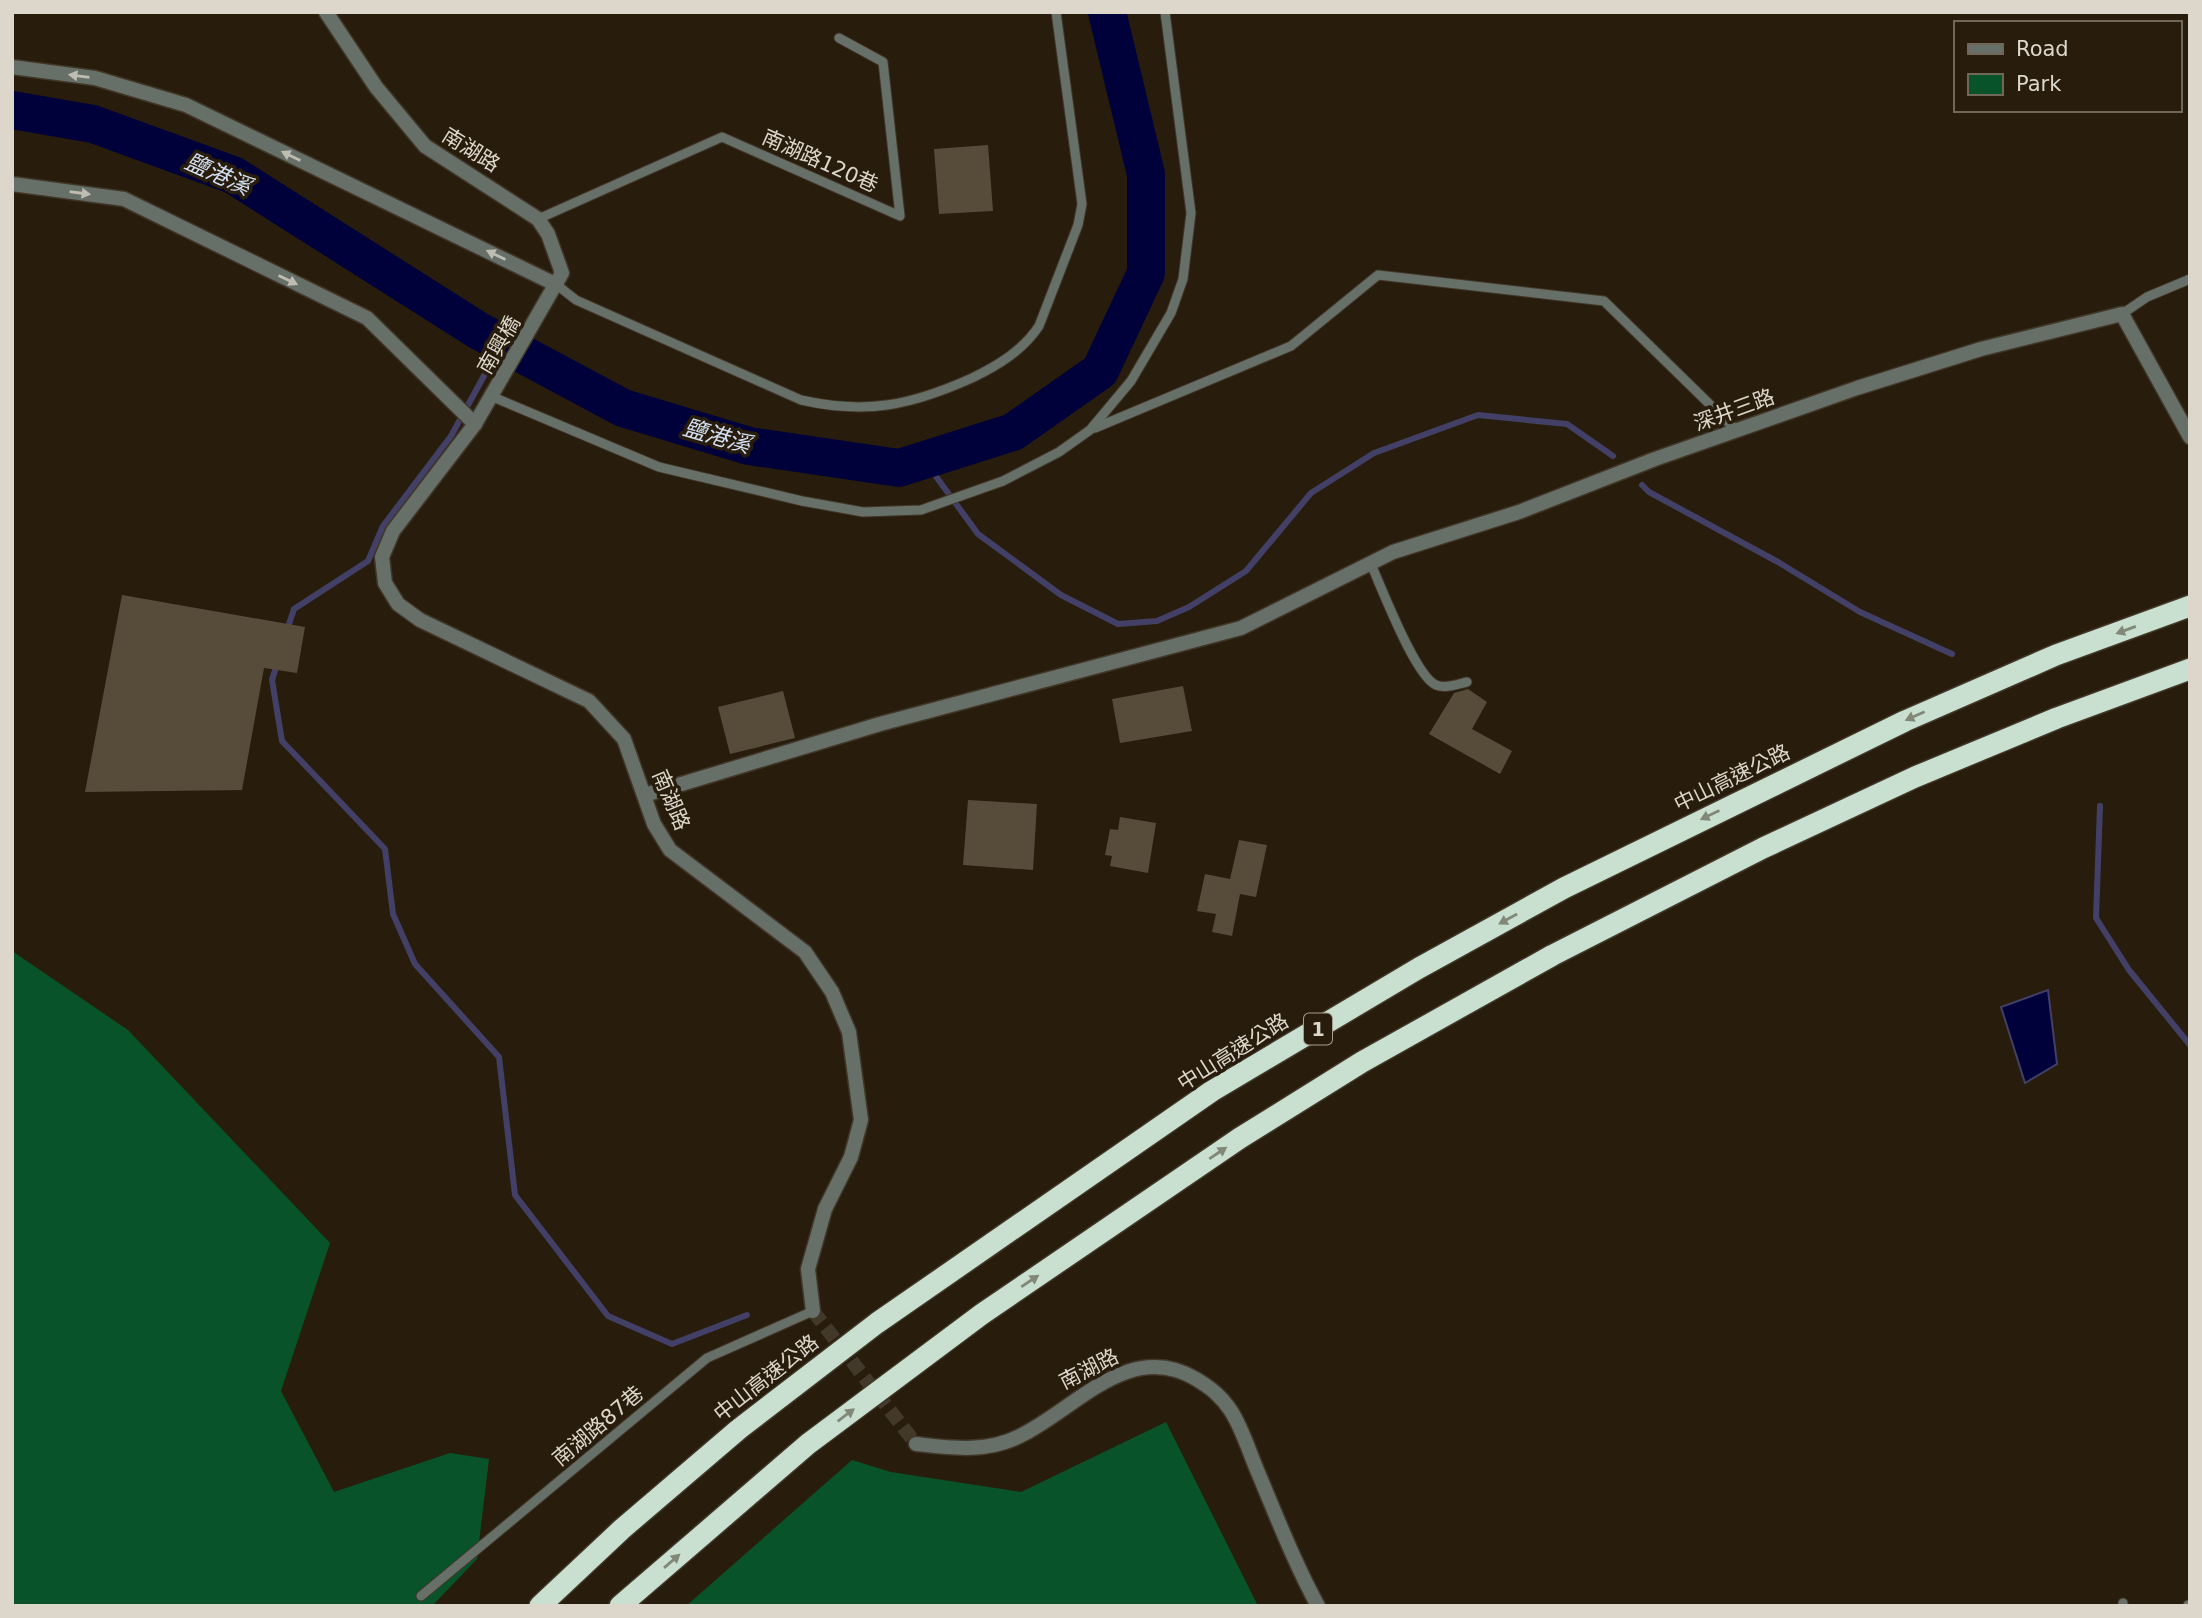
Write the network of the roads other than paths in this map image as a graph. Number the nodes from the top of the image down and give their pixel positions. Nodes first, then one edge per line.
1 (326, 12) edge
2 (1056, 12) edge
3 (1165, 12) edge
4 (839, 38) dead end
5 (12, 67) edge
6 (12, 184) edge
7 (538, 219) junction
8 (2190, 279) edge
9 (557, 285) junction
10 (2122, 314) junction
11 (493, 397) junction
12 (475, 424) junction
13 (1090, 430) junction
14 (1738, 432) junction
15 (2190, 437) edge
16 (1370, 562) junction
17 (2190, 606) edge
18 (2190, 668) edge
19 (1467, 682) dead end
20 (645, 795) junction
21 (813, 1311) joint
22 (916, 1444) dead end
23 (421, 1596) dead end
24 (540, 1606) edge
25 (620, 1606) edge
26 (1318, 1606) edge

1 - 7 street, 南湖路
2 - 9 lane
3 - 13 lane
4 - 7 lane, 南湖路120巷
9 -> 5 street
6 -> 12 street
7 - 9 street
8 - 10 lane
9 - 11 street, 南興橋
10 - 14 street, 深井三路
10 - 15 street
11 - 12 street, 南興橋
11 - 13 lane
12 - 20 street, 南湖路
13 - 14 lane
14 - 16 street, 深井三路
16 - 19 lane
16 - 20 street, 深井三路
17 -> 24 highway, 中山高速公路 / 1
25 -> 18 highway, 1
20 - 21 street, 南湖路
21 - 23 lane, 南湖路87巷
22 - 26 street, 南湖路

